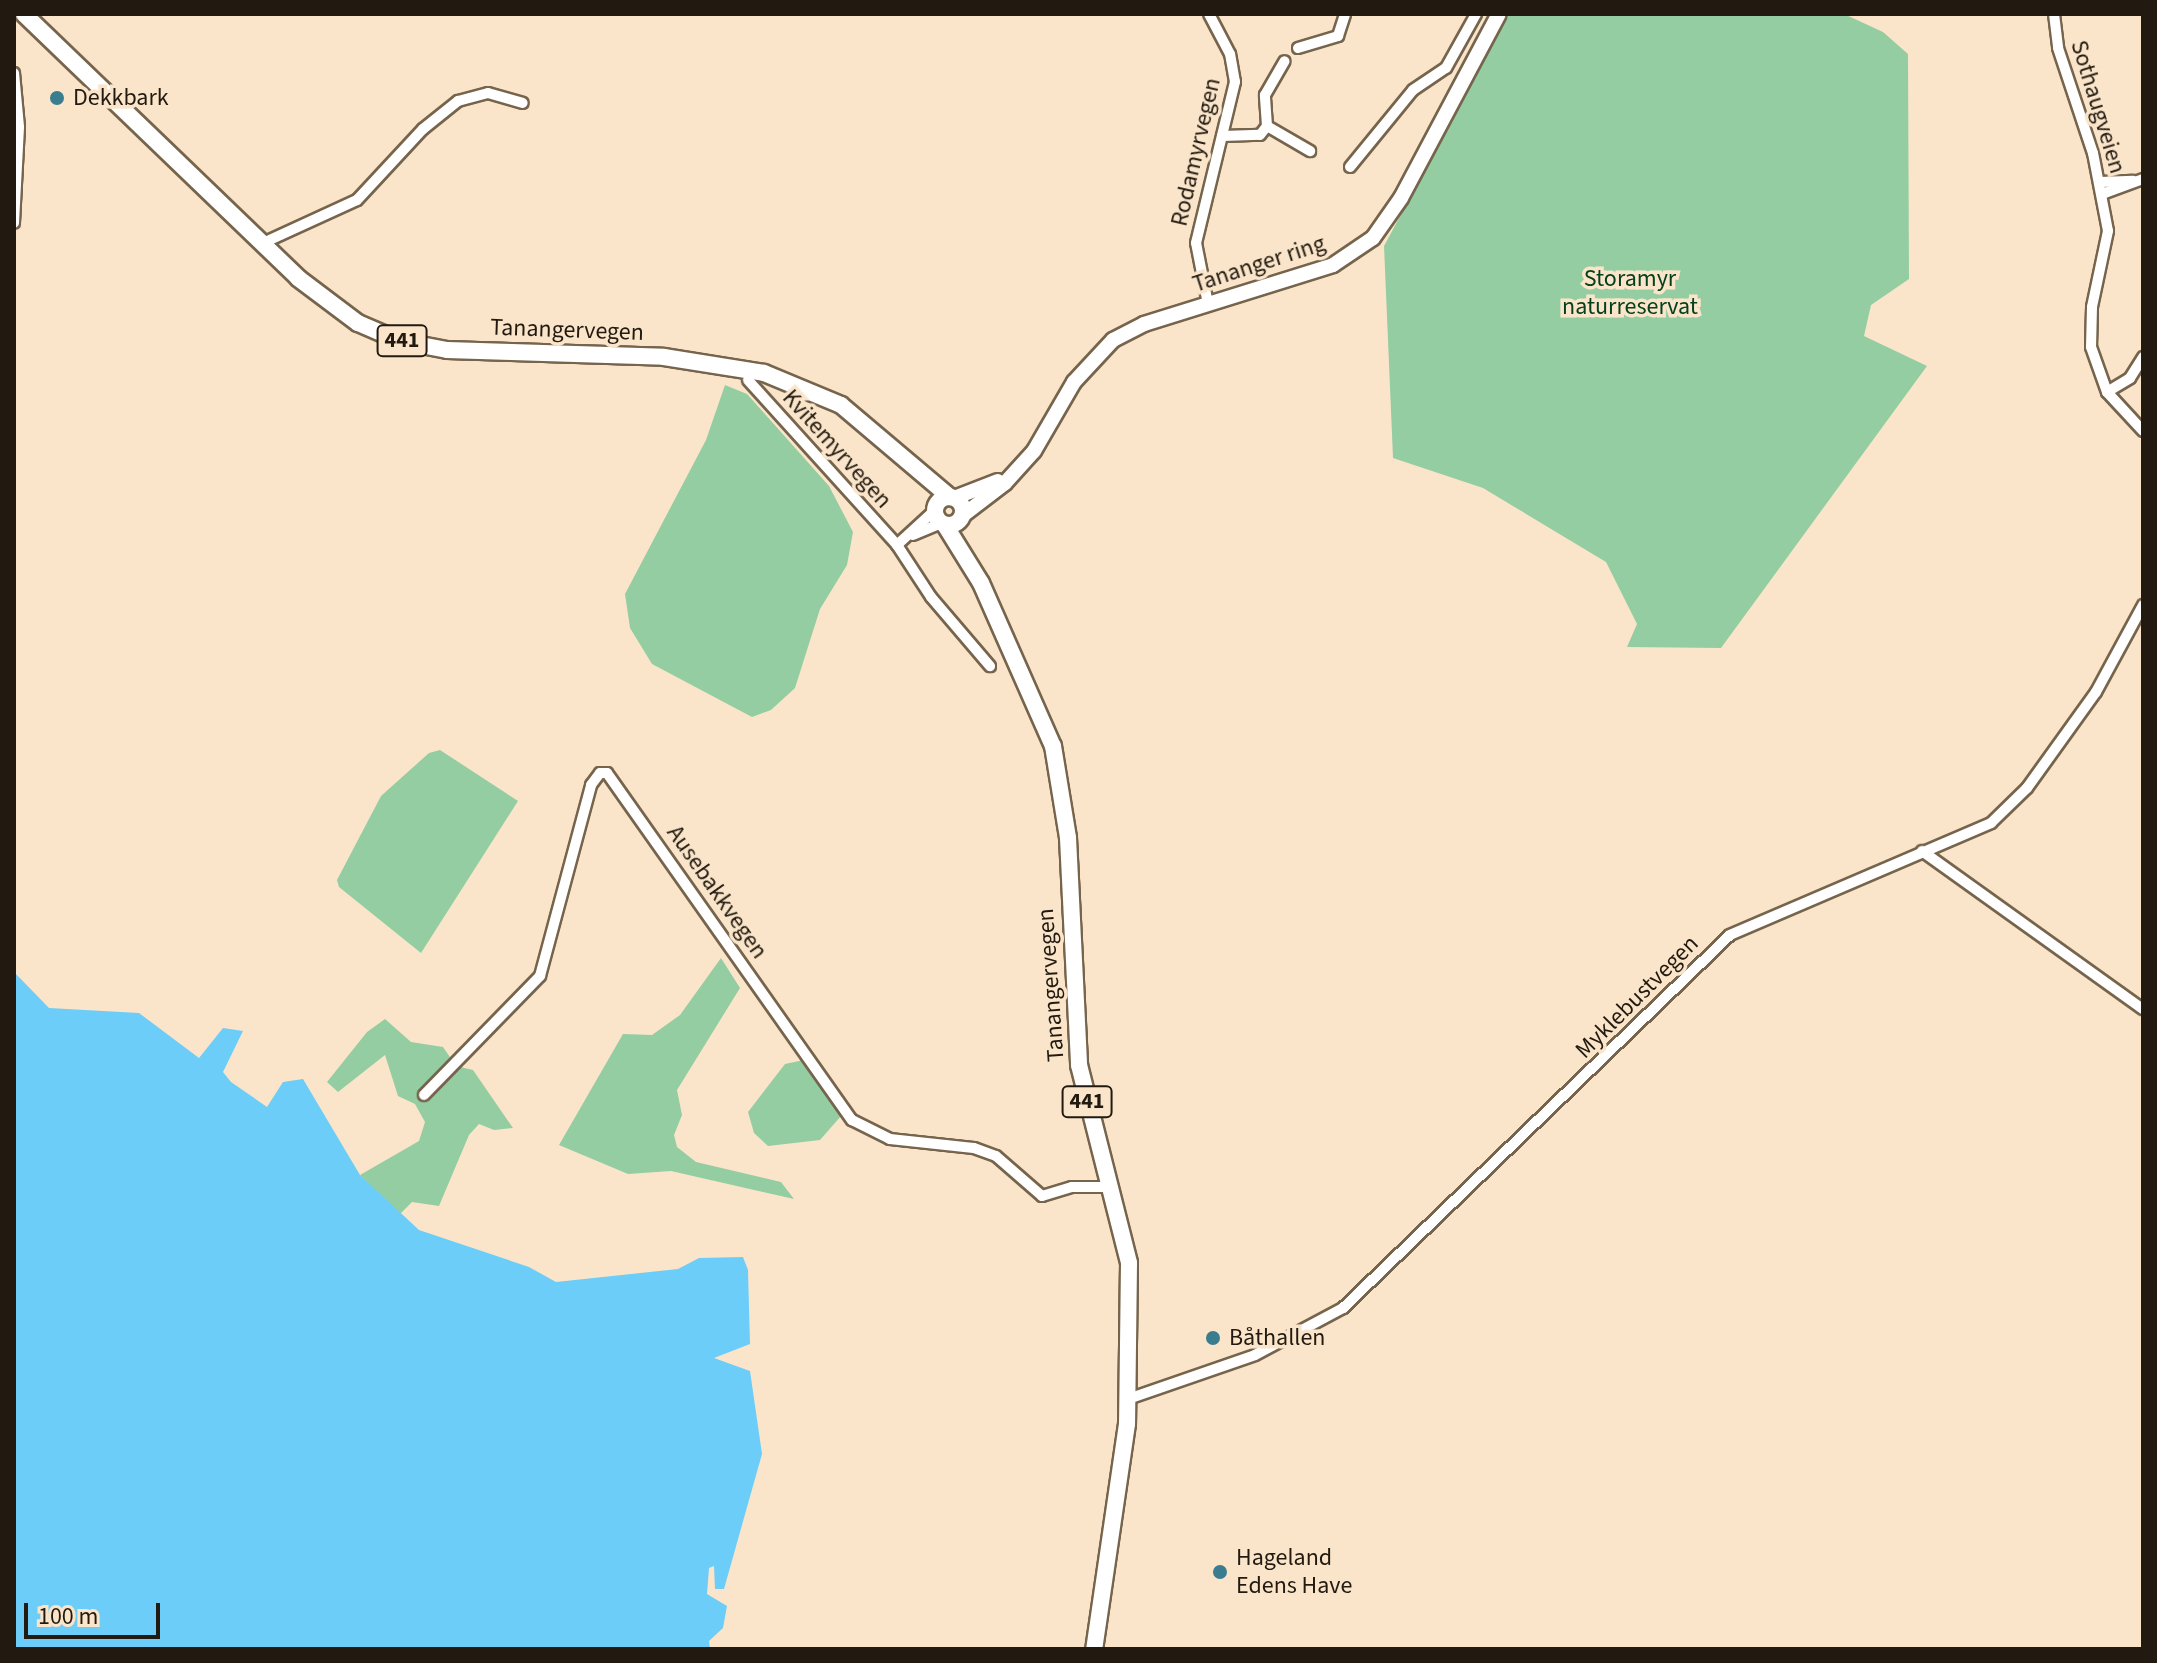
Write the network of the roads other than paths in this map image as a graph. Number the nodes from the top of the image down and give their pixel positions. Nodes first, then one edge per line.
1 (24, 14) edge
2 (1209, 14) edge
3 (1345, 14) edge
4 (1476, 14) edge
5 (1499, 14) edge
6 (2054, 14) edge
7 (1298, 48) dead end
8 (1285, 61) dead end
9 (14, 73) edge
10 (523, 103) dead end
11 (1267, 126) junction
12 (1222, 136) junction
13 (1310, 151) dead end
14 (1350, 167) dead end
15 (2139, 180) edge
16 (2100, 182) junction
17 (2102, 194) junction
18 (14, 223) edge
19 (263, 243) junction
20 (1208, 304) junction
21 (2143, 357) edge
22 (748, 380) dead end
23 (2107, 392) junction
24 (2143, 431) edge
25 (884, 439) junction
26 (1016, 470) junction
27 (952, 497) junction
28 (946, 517) junction
29 (897, 545) junction
30 (2143, 605) edge
31 (990, 666) dead end
32 (1922, 851) junction
33 (2143, 1009) edge
34 (424, 1095) dead end
35 (1111, 1187) junction
36 (1128, 1399) junction
37 (1096, 1632) junction
38 (1086, 1649) edge
39 (1094, 1649) edge

1 - 19 main road, Tanangervegen / 441
2 - 12 street, Rodamyrvegen
3 - 7 street
4 - 14 street
5 - 20 main road, Tananger ring
6 - 16 street, Sothaugveien
8 - 11 street
9 - 18 street
10 - 19 street
11 - 12 street
11 - 13 street
12 - 20 street, Rodamyrvegen
15 - 16 street
15 - 17 street
16 - 17 street, Sothaugveien
17 - 23 street, Sothaugveien
19 - 25 main road, Tanangervegen / 441
20 - 26 main road, Tananger ring
21 - 23 street
22 - 29 street, Kvitemyrvegen
23 - 24 street, Sothaugveien
25 - 27 main road, Tanangervegen / 441
25 - 28 main road, Tanangervegen / 441
26 - 27 main road, Tananger ring
26 - 28 main road, Tananger ring
27 - 28 main road
28 - 29 street
28 - 35 main road, Tanangervegen / 441
29 - 31 street, Kvitemyrvegen
30 - 32 street, Myklebustvegen
32 - 33 street
32 - 36 street, Myklebustvegen
34 - 35 street, Ausebakkvegen
35 - 36 main road, Tanangervegen / 441
36 - 37 main road, Tanangervegen / 441
37 - 38 main road, Tanangervegen / 441
37 - 39 main road, Tanangervegen / 441

